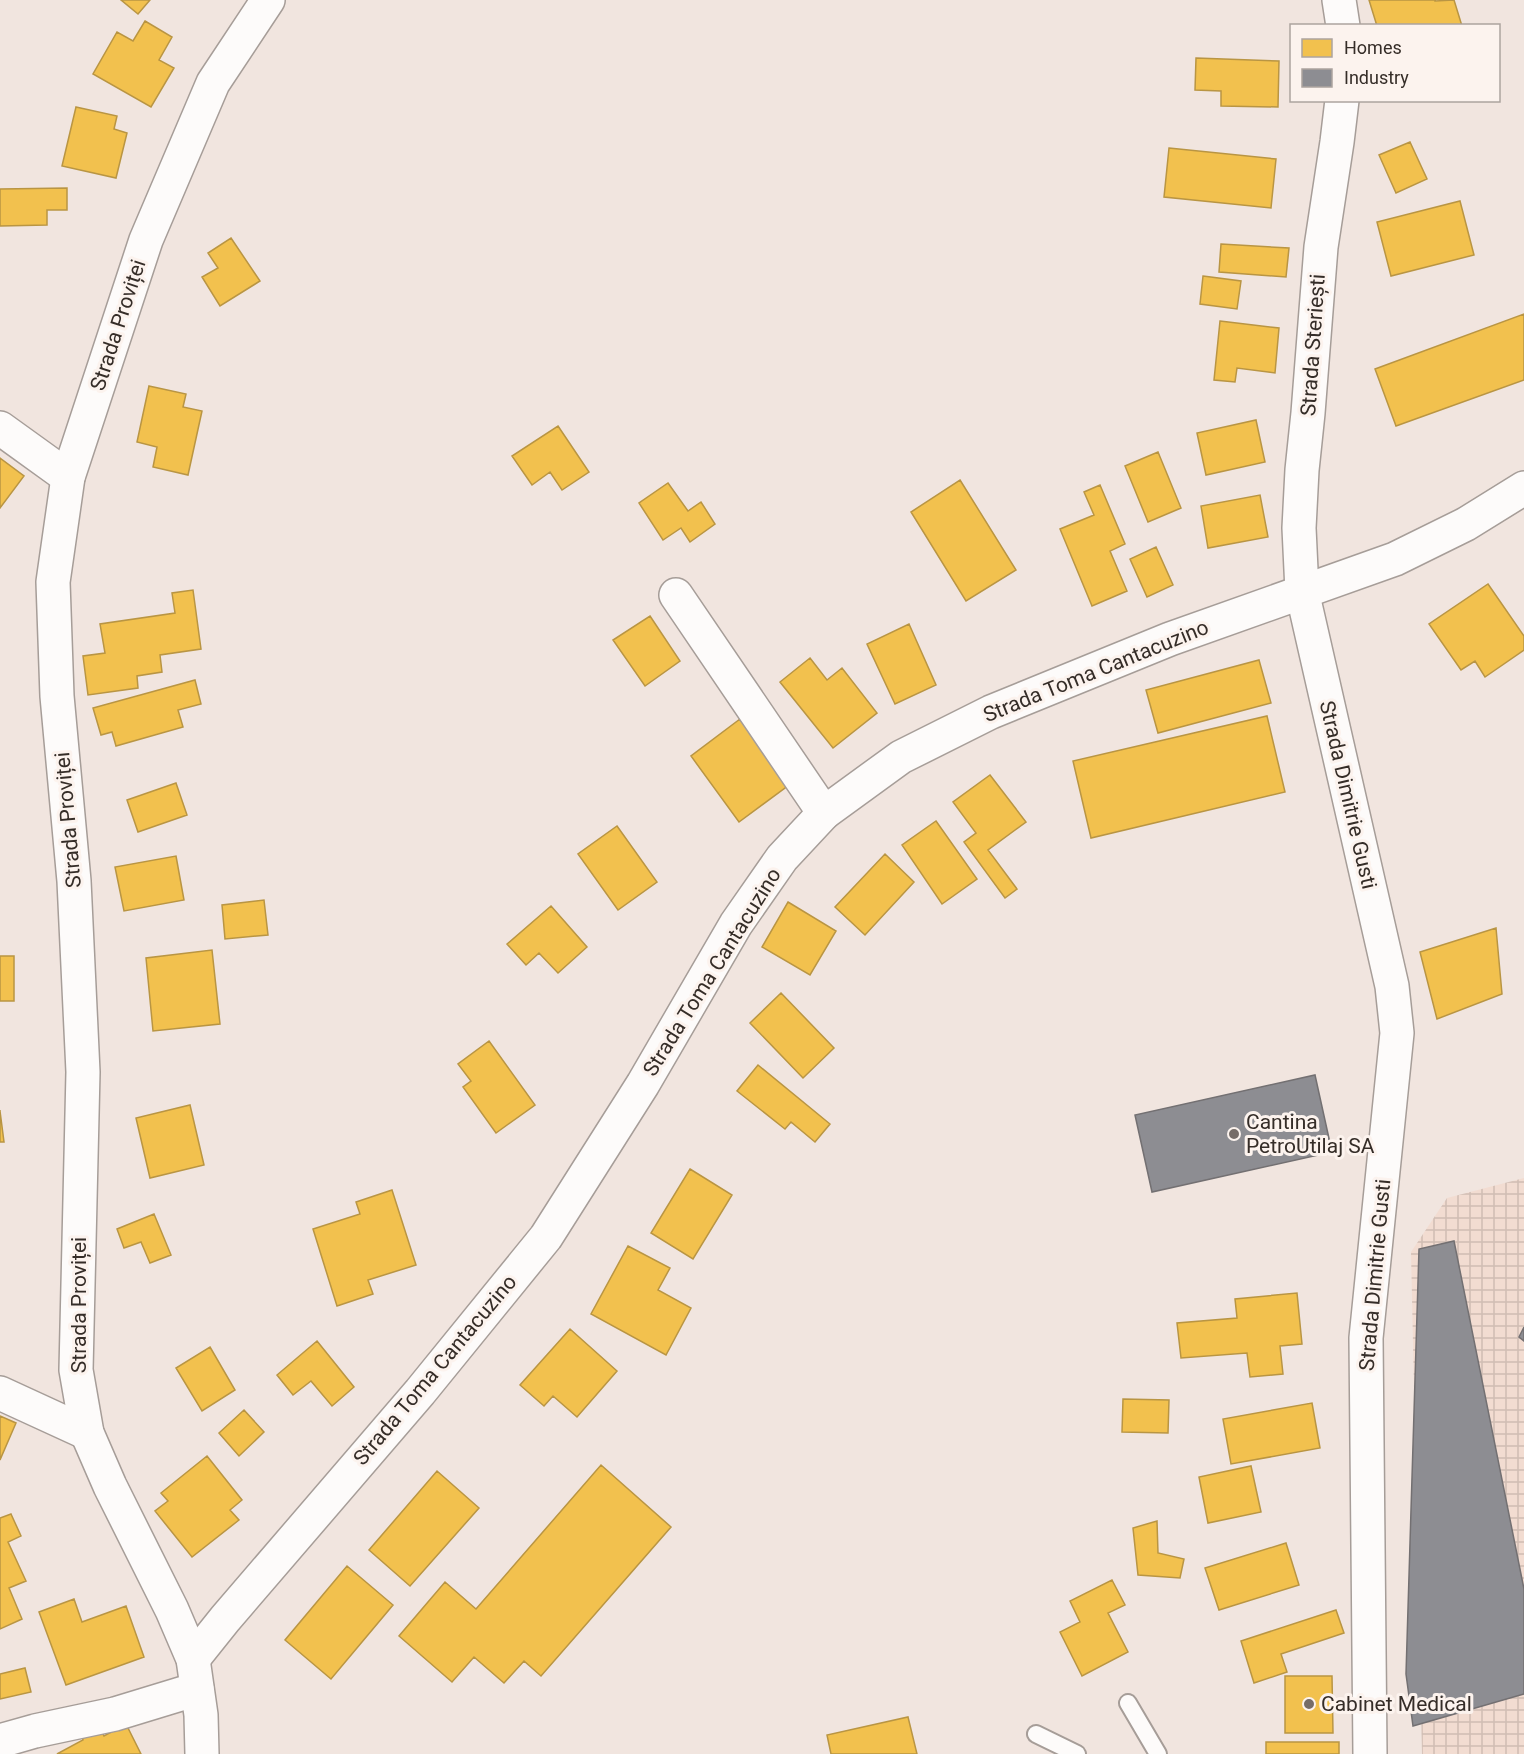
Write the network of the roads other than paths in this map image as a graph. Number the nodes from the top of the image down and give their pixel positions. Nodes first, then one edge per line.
1 (268, 0) edge
2 (1339, 0) edge
3 (1343, 24) edge
4 (1342, 102) edge
5 (0, 428) edge
6 (68, 477) junction
7 (1524, 488) edge
8 (1302, 591) junction
9 (676, 595) dead end
10 (825, 813) junction
11 (0, 1393) edge
12 (87, 1433) junction
13 (195, 1674) junction
14 (1128, 1703) dead end
15 (1036, 1734) dead end
16 (0, 1741) edge
17 (202, 1754) edge
18 (1077, 1754) edge
19 (1158, 1754) edge
20 (1370, 1754) edge

1 - 6 street, Strada Proviței
2 - 3 street
4 - 8 street, Strada Steriești
5 - 6 street
6 - 12 street, Strada Proviței
7 - 8 street, Strada Toma Cantacuzino
8 - 10 street, Strada Toma Cantacuzino
8 - 20 street, Strada Dimitrie Gusti
9 - 10 street
10 - 13 street, Strada Toma Cantacuzino
11 - 12 street
12 - 13 street, Strada Proviței
13 - 16 street
13 - 17 street, Strada Proviței
14 - 19 lane
15 - 18 lane

